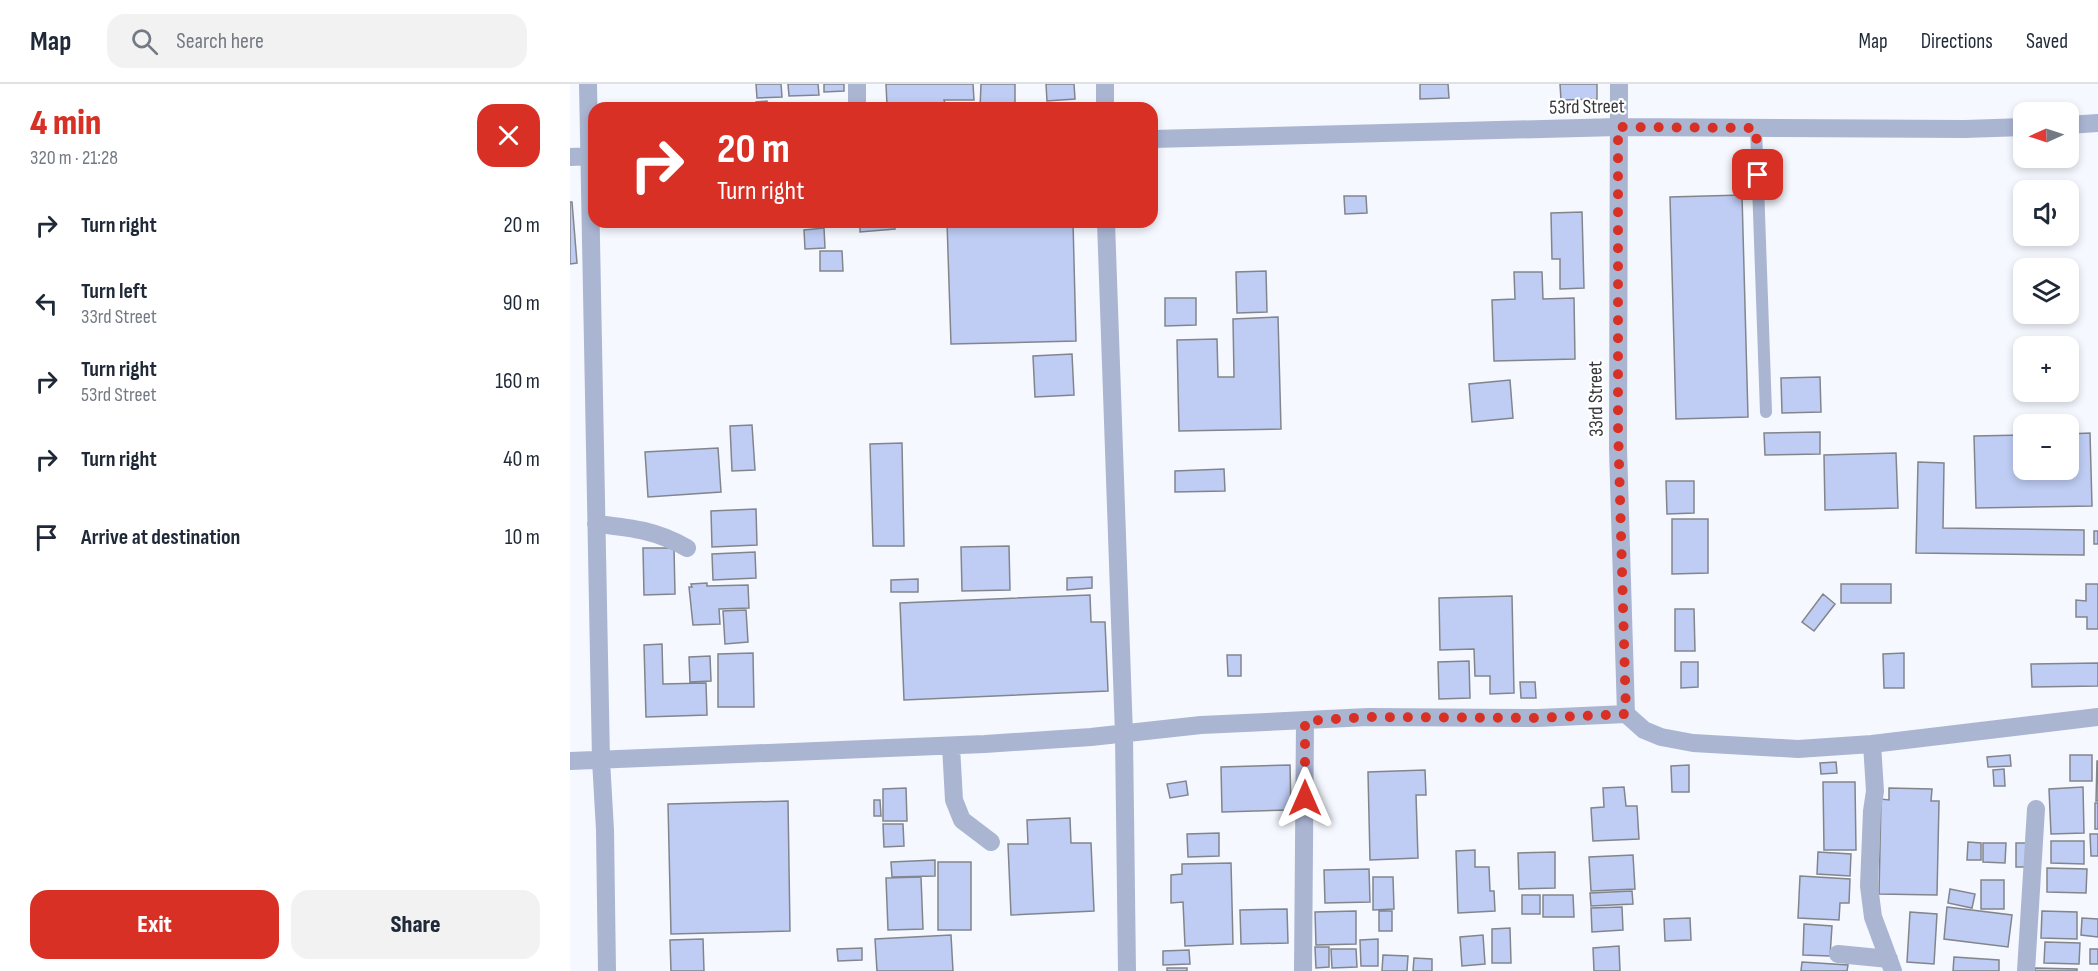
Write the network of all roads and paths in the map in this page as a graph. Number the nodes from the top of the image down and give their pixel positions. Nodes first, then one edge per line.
1 (588, 84) edge
2 (857, 84) edge
3 (1105, 84) edge
4 (1619, 84) edge
5 (589, 102) edge
6 (857, 102) edge
7 (1105, 102) edge
8 (2098, 123) edge
9 (2079, 124) edge
10 (1618, 127) junction
11 (2013, 127) edge
12 (1756, 128) junction
13 (1158, 139) edge
14 (588, 156) edge
15 (570, 157) edge
16 (593, 228) edge
17 (1107, 228) edge
18 (1766, 412) dead end
19 (596, 524) junction
20 (687, 548) dead end
21 (1626, 714) junction
22 (2098, 717) edge
23 (1305, 721) junction
24 (1124, 735) junction
25 (1872, 744) junction
26 (951, 746) junction
27 (601, 760) junction
28 (570, 761) edge
29 (2036, 809) dead end
30 (991, 842) dead end
31 (1838, 954) dead end
32 (1891, 965) edge
33 (607, 971) edge
34 (1127, 971) edge
35 (1303, 971) edge
36 (2026, 971) edge

1 - 5 street
2 - 6 street
3 - 7 street
4 - 10 street, 33rd Street
8 - 9 street
10 - 12 street, 53rd Street
10 - 13 street, 53rd Street
10 - 21 street, 33rd Street
11 - 12 street, 53rd Street
12 - 18 lane
14 - 15 street
16 - 19 street
17 - 24 street
19 - 20 street
19 - 27 street
21 - 23 street
21 - 25 street
22 - 25 street
23 - 24 street
23 - 35 street
24 - 26 street
24 - 34 street
25 - 32 street
26 - 27 street
26 - 30 street
27 - 28 street
27 - 33 street
29 - 36 street
31 - 32 street

